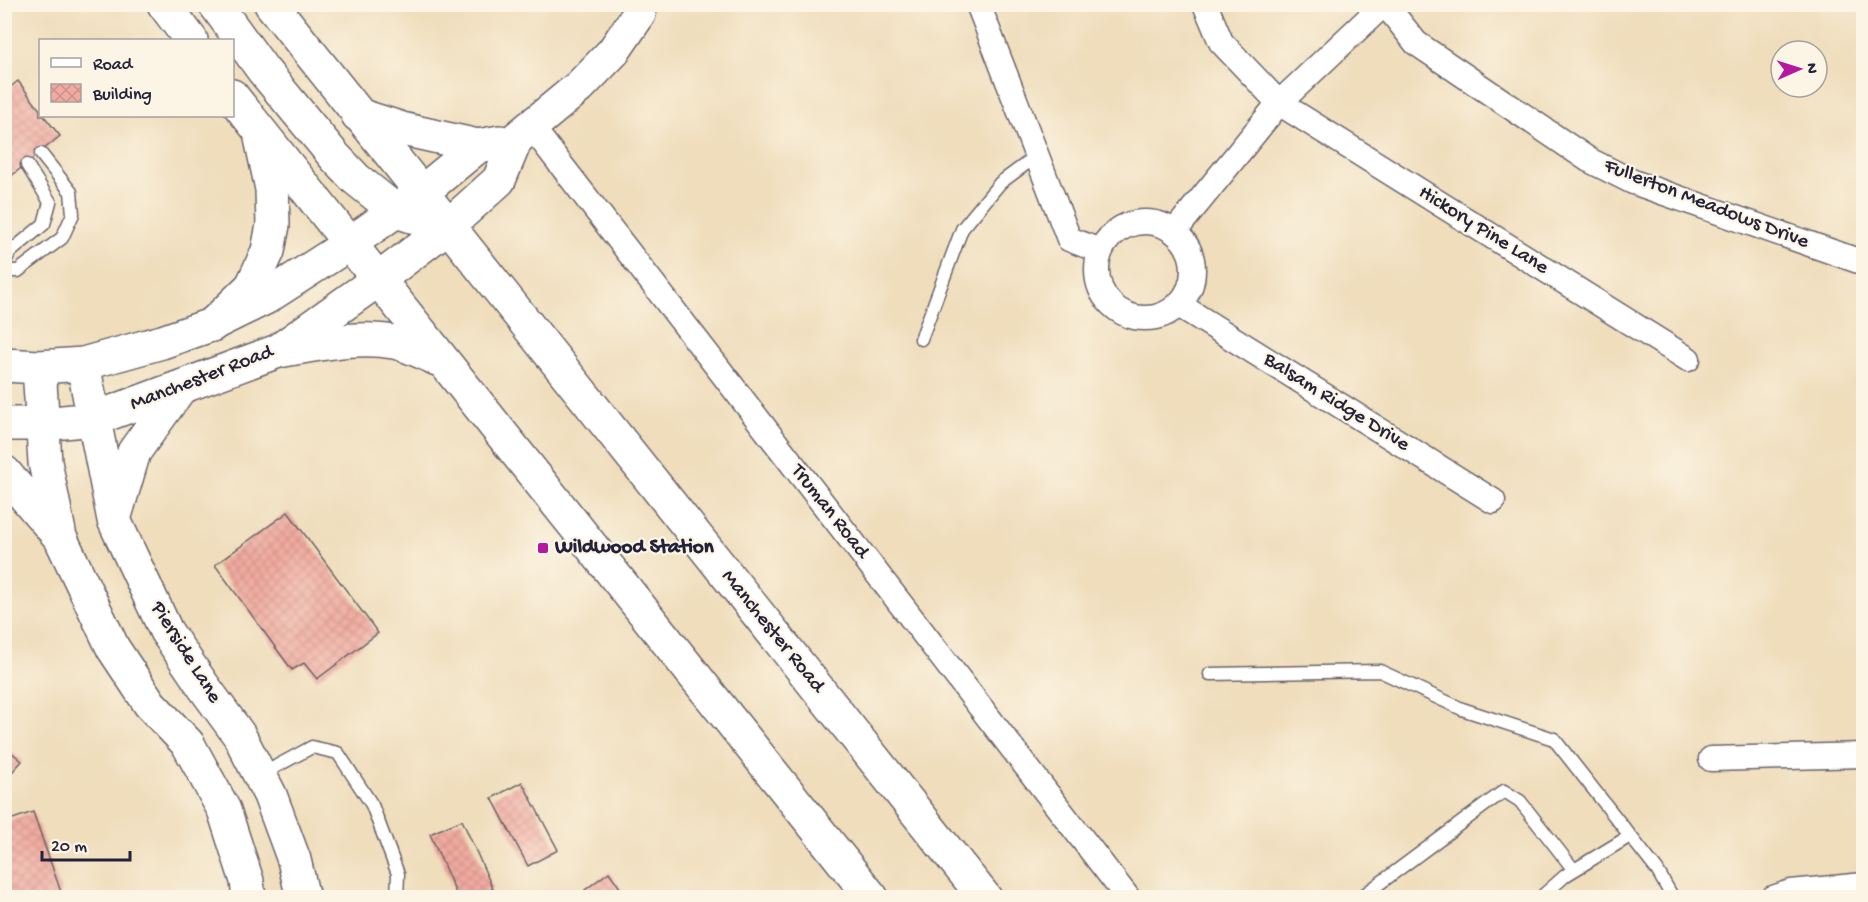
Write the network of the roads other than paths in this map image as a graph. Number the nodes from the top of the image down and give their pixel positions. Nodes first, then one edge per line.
1 (164, 4) edge
2 (215, 4) edge
3 (271, 4) edge
4 (641, 4) edge
5 (978, 4) edge
6 (1205, 4) edge
7 (1384, 4) edge
8 (190, 39) edge
9 (234, 98) edge
10 (1279, 103) junction
11 (358, 115) junction
12 (260, 130) junction
13 (524, 132) junction
14 (478, 146) junction
15 (41, 154) dead end
16 (1038, 154) junction
17 (27, 165) dead end
18 (409, 202) junction
19 (447, 227) junction
20 (1175, 231) junction
21 (349, 244) junction
22 (1100, 251) junction
23 (1863, 263) edge
24 (4, 264) edge
25 (4, 271) edge
26 (379, 279) junction
27 (1179, 305) junction
28 (212, 325) junction
29 (921, 339) dead end
30 (278, 351) junction
31 (1688, 359) dead end
32 (446, 363) junction
33 (83, 364) junction
34 (4, 365) edge
35 (39, 367) junction
36 (180, 388) junction
37 (94, 419) junction
38 (4, 424) edge
39 (43, 424) junction
40 (4, 472) edge
41 (1493, 501) dead end
42 (114, 520) junction
43 (60, 537) junction
44 (1210, 674) dead end
45 (1863, 755) edge
46 (1711, 759) dead end
47 (260, 775) junction
48 (1630, 836) junction
49 (1574, 870) junction
50 (1863, 885) edge
51 (249, 897) edge
52 (303, 897) edge
53 (398, 897) edge
54 (873, 897) edge
55 (985, 897) edge
56 (1128, 897) edge
57 (1360, 897) edge
58 (1540, 897) edge
59 (1673, 897) edge
60 (1773, 897) edge

1 - 8 main road
2 - 18 main road
3 - 11 main road
4 - 13 main road
5 - 16 street
6 - 10 street, Hickory Pine Lane
7 - 10 street
7 - 23 street, Fullerton Meadows Drive
9 - 12 main road
10 - 20 street
10 - 31 street, Hickory Pine Lane
11 - 14 main road
11 - 18 main road
12 - 21 main road
12 - 28 main road
13 - 14 main road
13 - 19 main road
13 - 56 street, Truman Road
14 - 18 main road
15 - 25 lane
16 - 22 street
16 - 29 lane
17 - 24 lane
18 - 19 main road, Manchester Road
18 - 21 main road
19 - 26 main road, Manchester Road
19 - 55 main road, Manchester Road
20 - 22 street
20 - 27 street
21 - 26 main road
21 - 28 main road
22 - 27 street
26 - 30 main road, Manchester Road
26 - 32 main road
27 - 41 street, Balsam Ridge Drive
28 - 33 main road
30 - 32 main road
30 - 36 main road, Manchester Road
32 - 54 main road
33 - 35 main road
33 - 37 main road, Pierside Lane
34 - 35 main road
35 - 39 main road
36 - 37 main road, Manchester Road
36 - 42 main road
37 - 39 main road, Manchester Road
37 - 42 main road, Pierside Lane
38 - 39 main road, Manchester Road
39 - 43 main road
40 - 43 main road
42 - 47 main road, Pierside Lane
43 - 51 main road
44 - 48 lane
45 - 46 street
47 - 52 main road, Pierside Lane
47 - 53 lane
48 - 49 lane
48 - 59 lane
49 - 57 lane
49 - 58 lane
50 - 60 street

